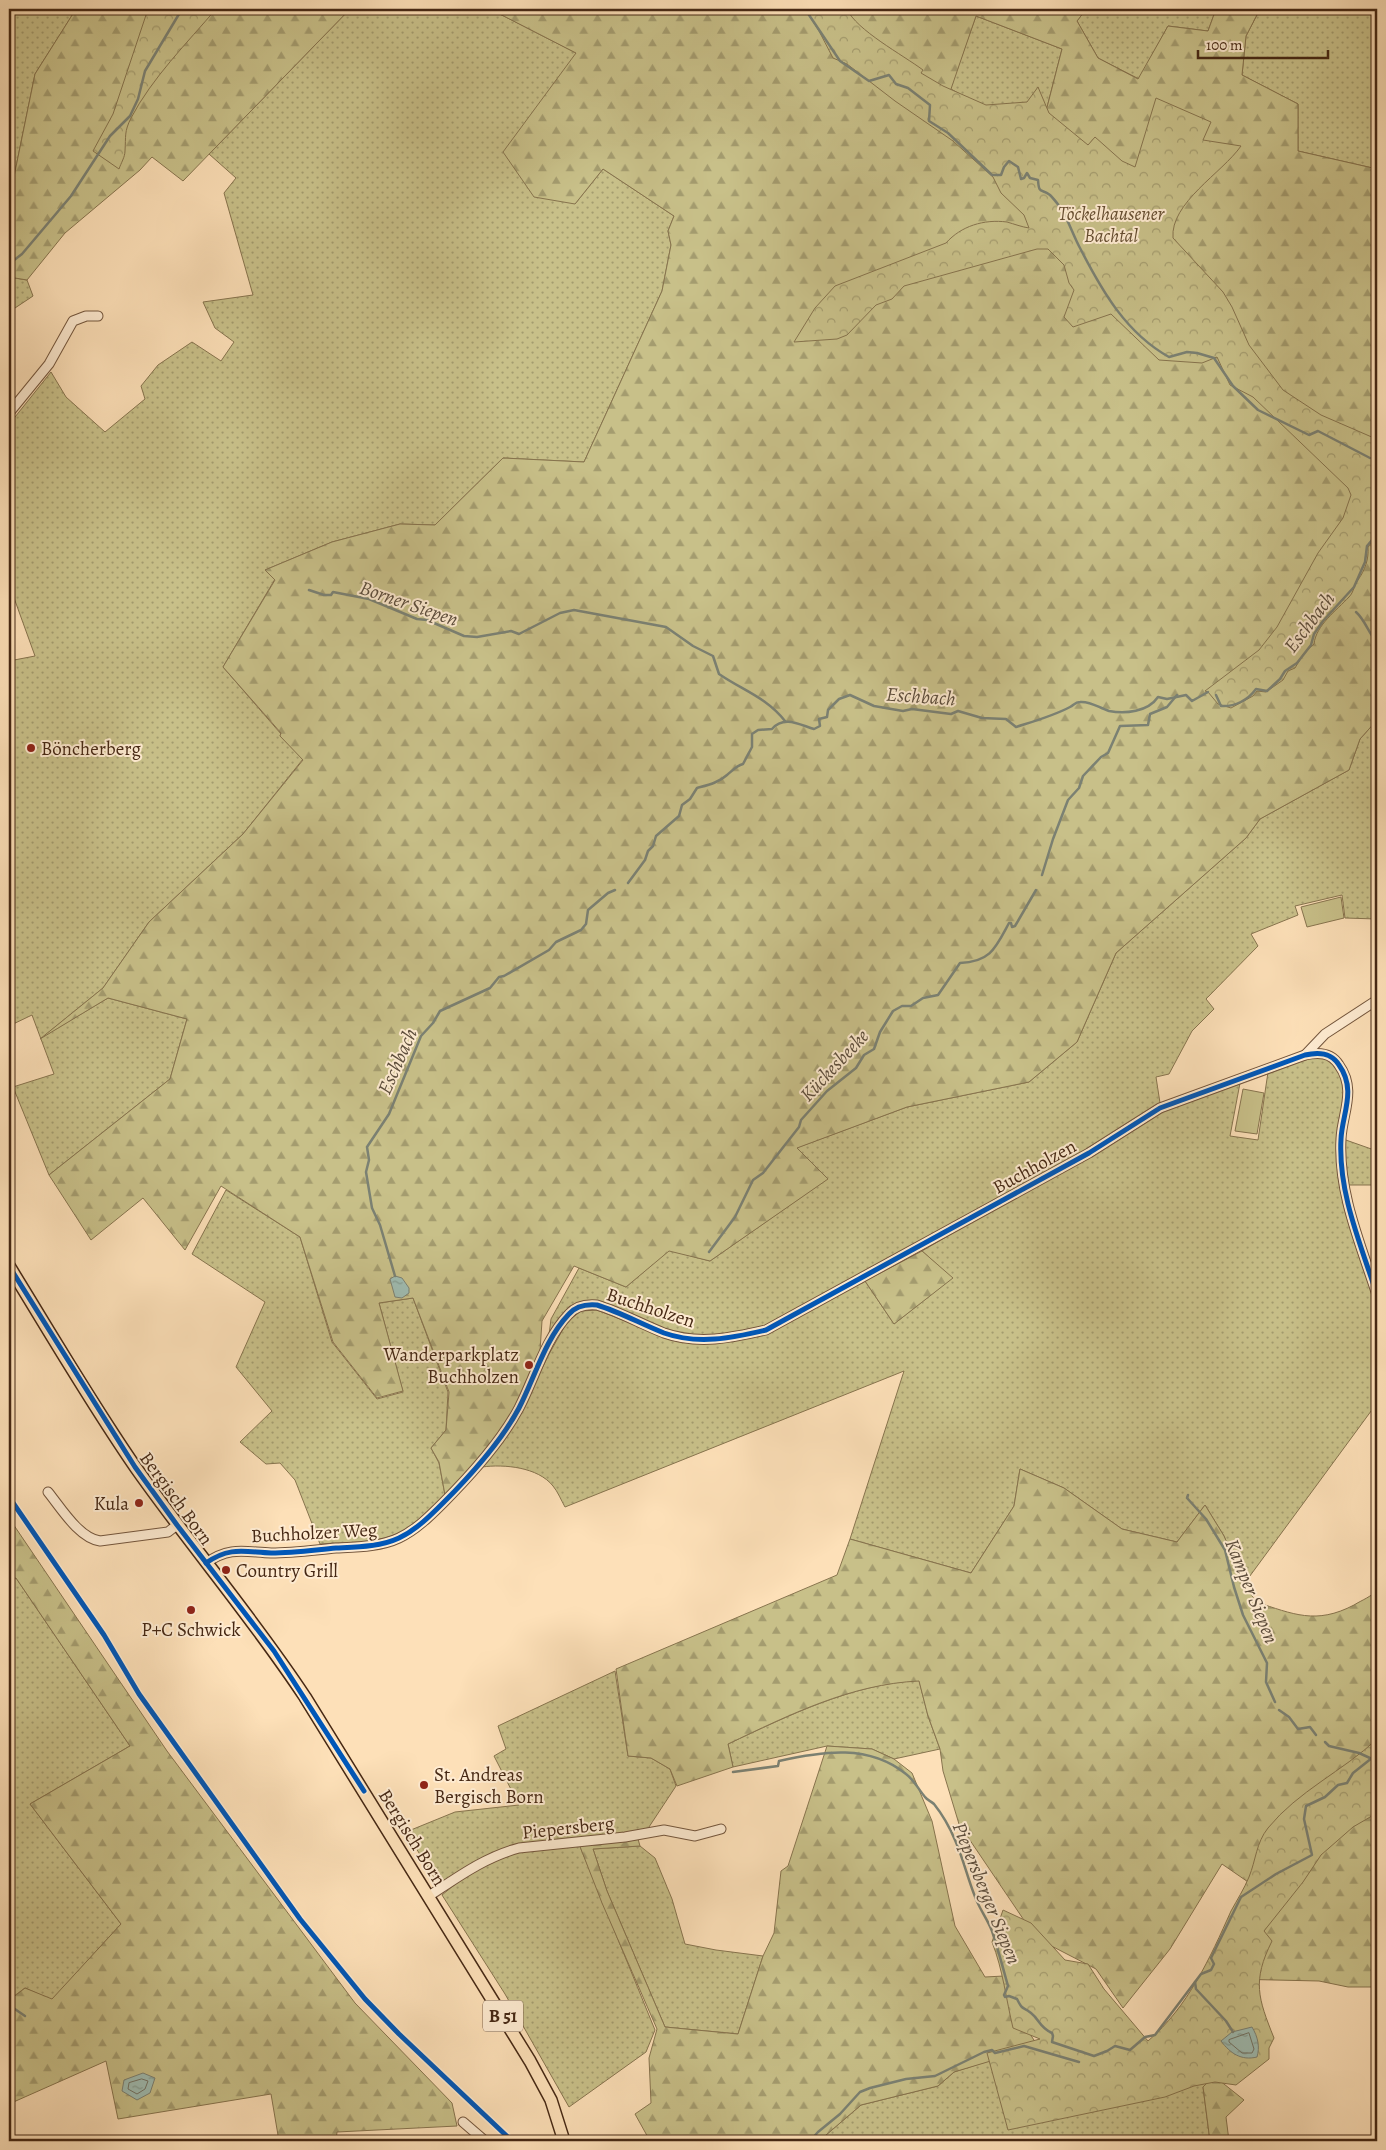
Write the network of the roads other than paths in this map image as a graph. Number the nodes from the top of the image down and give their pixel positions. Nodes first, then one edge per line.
1 (98, 316) dead end
2 (9, 412) edge
3 (1377, 1000) edge
4 (1305, 1055) junction
5 (9, 1266) edge
6 (1377, 1295) edge
7 (544, 1355) joint
8 (48, 1492) dead end
9 (177, 1525) junction
10 (206, 1563) junction
11 (721, 1829) dead end
12 (429, 1896) junction
13 (463, 2122) dead end
14 (1377, 2126) edge
15 (485, 2141) edge
16 (564, 2141) edge
17 (1377, 2141) edge

1 - 2 street
3 - 4 street, Buchholzen
4 - 6 street, Buchholzen
4 - 7 street, Buchholzen
5 - 9 main road, Bergisch Born / B 51
7 - 10 street, Buchholzer Weg
8 - 9 street
9 - 10 main road, Bergisch Born / B 51
10 - 12 main road, Bergisch Born / B 51
11 - 12 street, Piepersberg
12 - 16 main road, Bergisch Born / B 51
13 - 15 street
14 - 17 street

